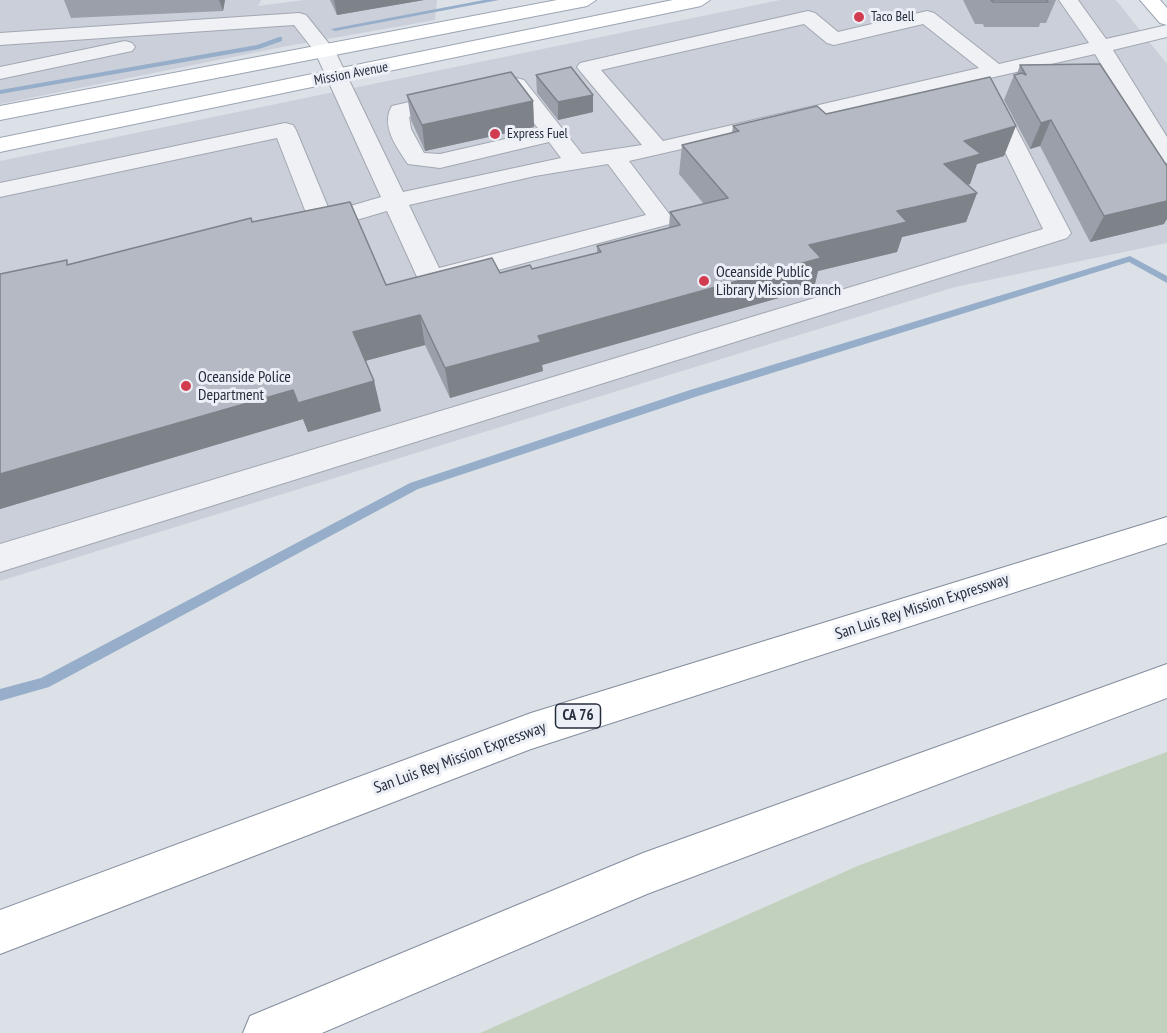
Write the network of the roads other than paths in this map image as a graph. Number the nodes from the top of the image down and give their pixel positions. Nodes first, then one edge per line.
1 (586, 0) edge
2 (701, 0) edge
3 (1068, 0) edge
4 (1149, 0) edge
5 (1166, 20) edge
6 (246, 22) junction
7 (0, 39) edge
8 (1101, 46) junction
9 (325, 51) junction
10 (0, 73) edge
11 (986, 73) junction
12 (337, 76) junction
13 (0, 113) edge
14 (554, 134) junction
15 (0, 145) edge
16 (658, 149) junction
17 (613, 155) junction
18 (1167, 156) edge
19 (454, 158) junction
20 (576, 162) junction
21 (468, 185) junction
22 (0, 190) edge
23 (395, 201) junction
24 (322, 222) junction
25 (290, 231) edge
26 (1167, 530) edge
27 (0, 558) edge
28 (1167, 681) edge
29 (0, 932) edge
30 (267, 1033) edge

1 - 9 main road, Mission Avenue
2 - 12 main road, Mission Avenue
3 - 8 lane
4 - 5 main road
5 - 8 lane
6 - 7 lane
6 - 9 lane
6 - 10 lane
8 - 11 lane
8 - 18 lane
9 - 12 lane
9 - 13 main road, Mission Avenue
11 - 16 lane
11 - 16 lane
11 - 27 lane
12 - 15 main road, Mission Avenue
12 - 23 lane
14 - 19 lane
14 - 19 lane
14 - 20 lane
16 - 17 lane
17 - 20 lane
17 - 23 lane
19 - 21 lane
20 - 21 lane
21 - 23 lane
22 - 24 lane
23 - 24 lane
24 - 25 lane
26 - 29 main road, San Luis Rey Mission Expressway / CA 76
28 - 30 main road

